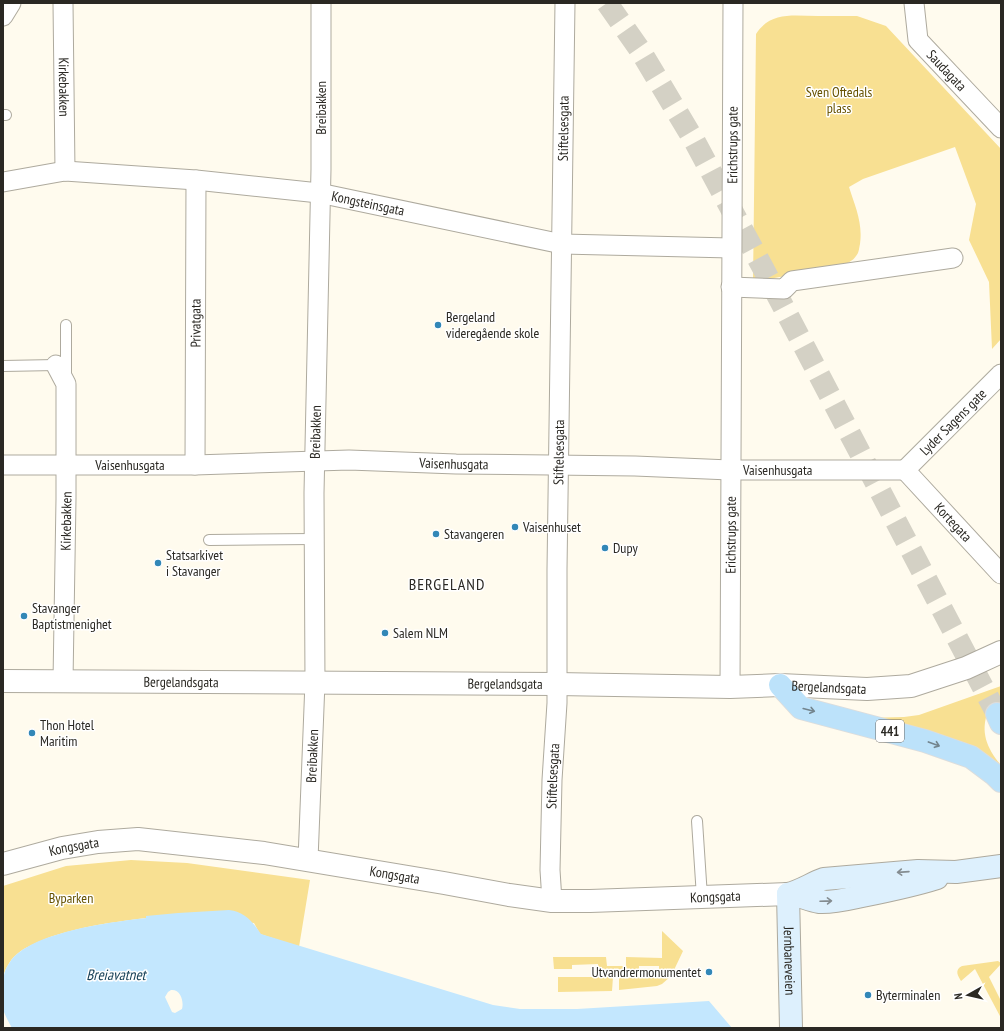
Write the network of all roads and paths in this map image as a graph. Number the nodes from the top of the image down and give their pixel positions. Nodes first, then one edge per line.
1 (11, 3) edge
2 (63, 3) edge
3 (321, 3) edge
4 (565, 3) edge
5 (733, 3) edge
6 (914, 3) edge
7 (3, 16) edge
8 (1001, 128) edge
9 (65, 171) junction
10 (196, 180) junction
11 (3, 182) edge
12 (319, 193) junction
13 (562, 244) junction
14 (731, 248) junction
15 (953, 258) dead end
16 (731, 287) junction
17 (66, 325) dead end
18 (56, 365) joint
19 (3, 366) edge
20 (1001, 374) edge
21 (66, 384) junction
22 (314, 461) junction
23 (67, 464) junction
24 (3, 465) edge
25 (195, 465) junction
26 (559, 465) junction
27 (730, 470) junction
28 (905, 470) junction
29 (314, 539) junction
30 (209, 540) dead end
31 (1001, 574) edge
32 (1001, 652) edge
33 (3, 681) edge
34 (63, 681) junction
35 (315, 682) junction
36 (557, 684) junction
37 (780, 685) junction
38 (730, 687) junction
39 (1001, 781) edge
40 (697, 821) dead end
41 (308, 860) junction
42 (3, 864) edge
43 (1001, 866) edge
44 (788, 894) junction
45 (702, 897) junction
46 (552, 901) junction
47 (791, 1028) edge

1 - 7 street
2 - 9 street, Kirkebakken
3 - 12 street, Breibakken
4 - 13 street, Stiftelsesgata
5 - 14 street, Erichstrups gate
6 - 8 street, Saudagata
9 - 10 street, Kongsteinsgata
9 - 11 street, Kongsteinsgata
10 - 12 street, Kongsteinsgata
10 - 25 street, Privatgata
12 - 13 street, Kongsteinsgata
12 - 22 street, Breibakken
13 - 14 street, Kongsteinsgata
13 - 26 street, Stiftelsesgata
14 - 16 street, Erichstrups gate
15 - 16 street
16 - 27 street, Erichstrups gate
17 - 21 lane
18 - 19 lane
18 - 21 street, Kirkebakken
20 - 28 street, Lyder Sagens gate
21 - 23 street, Kirkebakken
22 - 25 street, Vaisenhusgata
22 - 26 street, Vaisenhusgata
22 - 29 street, Breibakken
23 - 24 street, Vaisenhusgata
23 - 25 street, Vaisenhusgata
23 - 34 street, Kirkebakken
26 - 27 street, Vaisenhusgata
26 - 36 street, Stiftelsesgata
27 - 28 street, Vaisenhusgata
27 - 38 street, Erichstrups gate
28 - 31 street, Kortegata
29 - 30 lane
29 - 35 street, Breibakken
32 - 37 street, Bergelandsgata
33 - 34 street, Bergelandsgata
34 - 35 street, Bergelandsgata
35 - 36 street, Bergelandsgata
35 - 41 street, Breibakken
36 - 38 street, Bergelandsgata
36 - 46 street, Stiftelsesgata
37 - 38 street, Bergelandsgata
37 -> 39 main road, 441
40 - 45 lane
41 - 42 street, Kongsgata
41 - 46 street, Kongsgata
43 - 44 main road, Kongsgata
44 - 45 street, Kongsgata
44 - 47 main road, Jernbaneveien
45 - 46 street, Kongsgata

